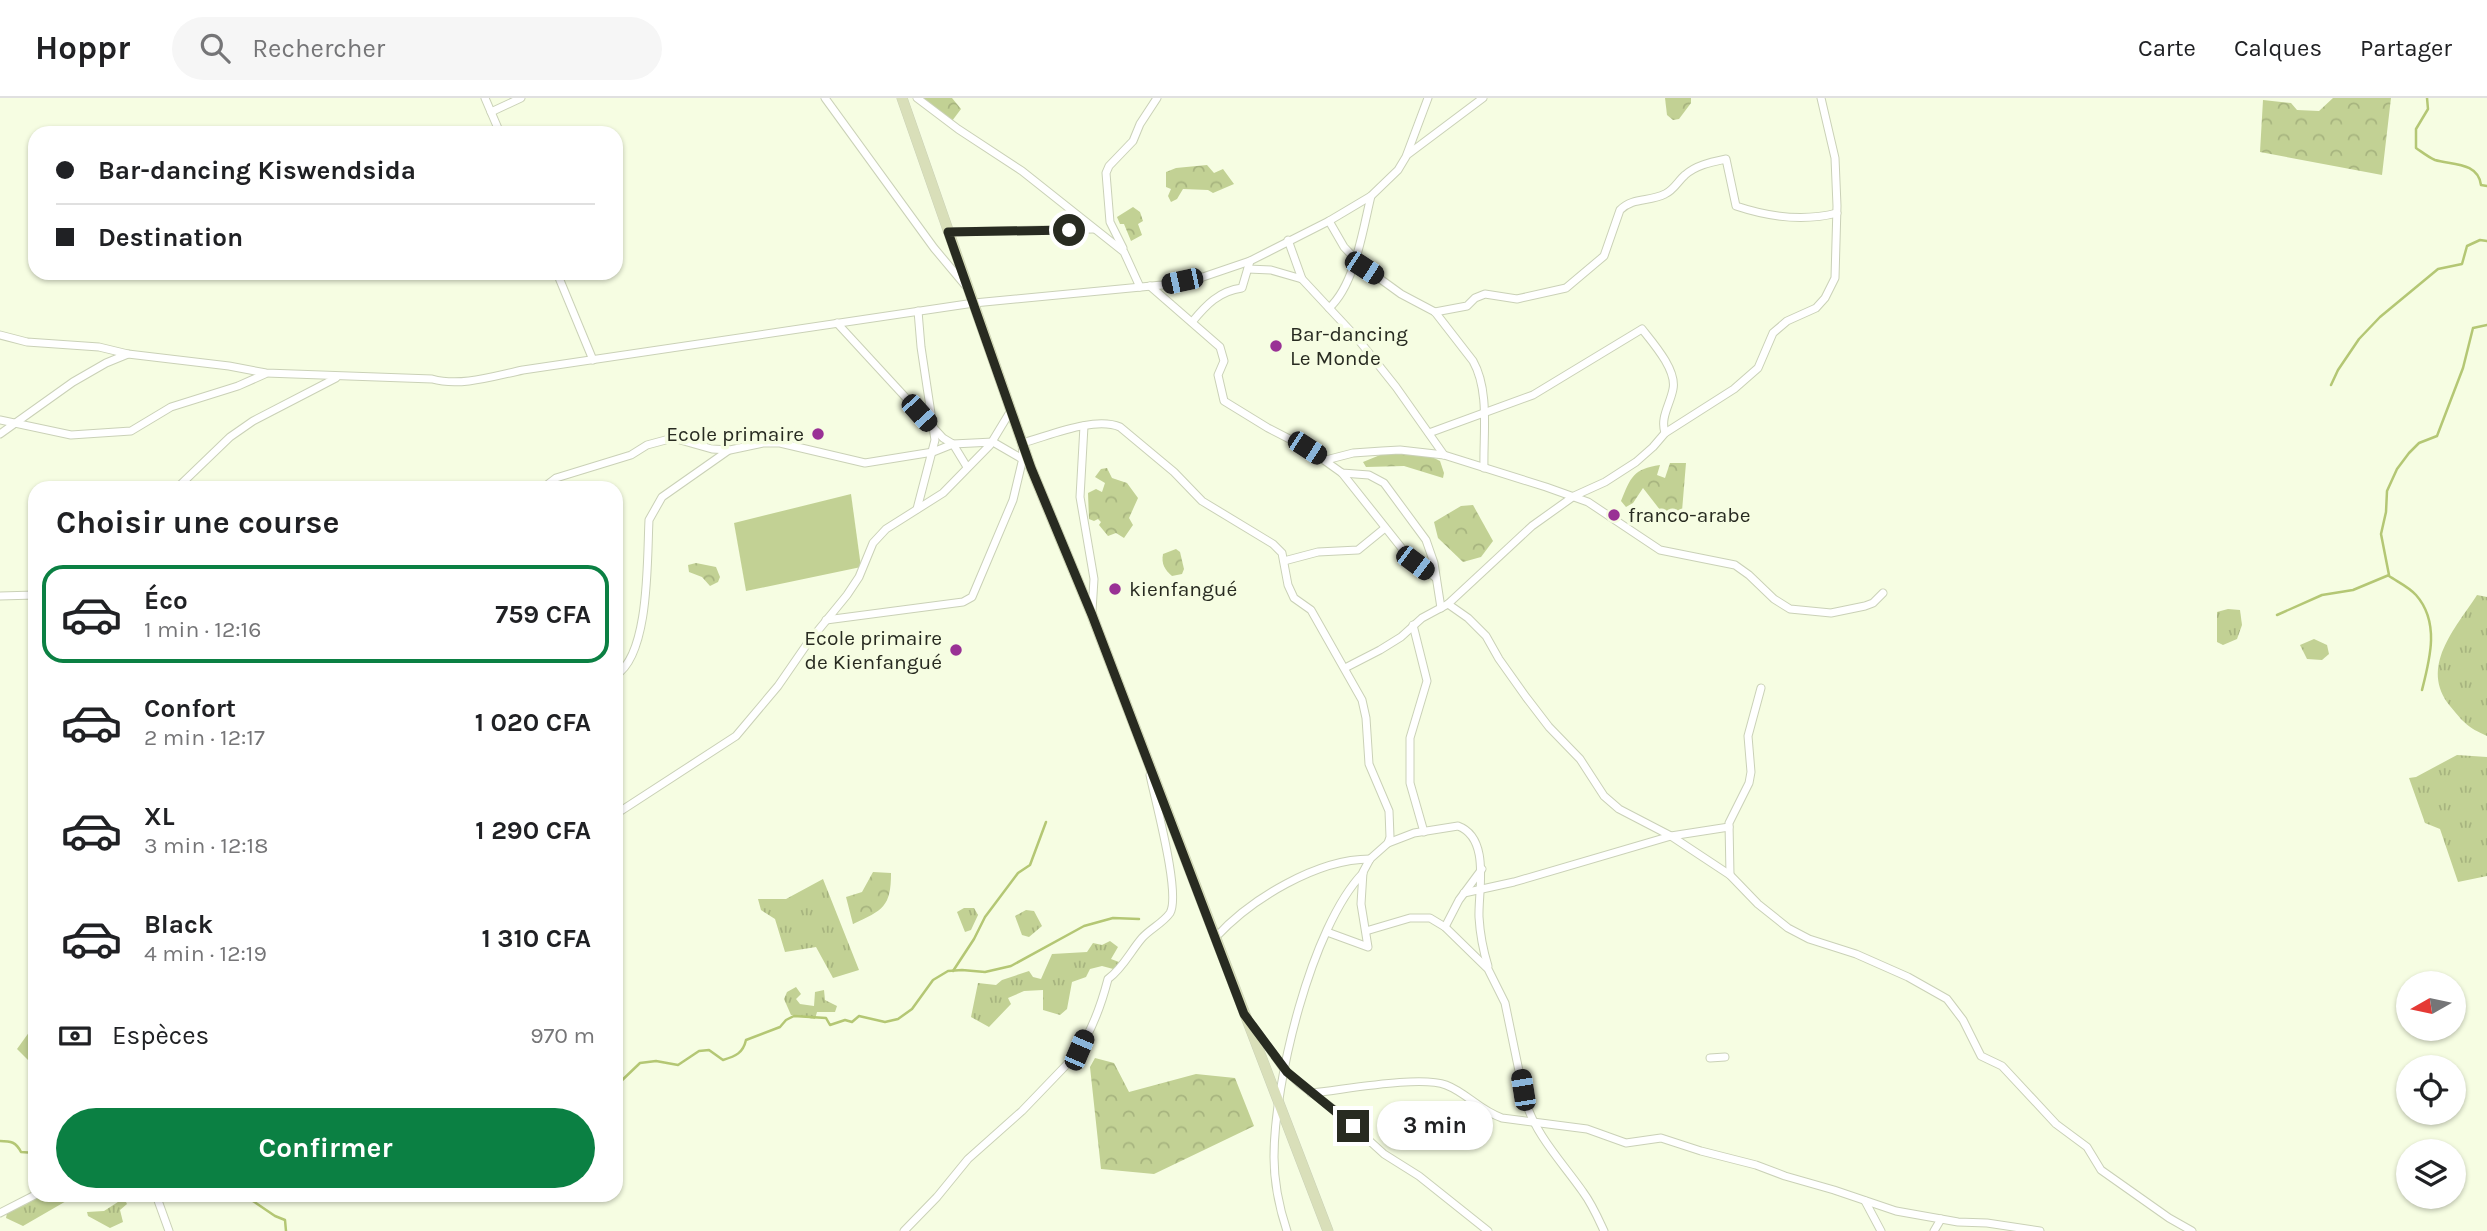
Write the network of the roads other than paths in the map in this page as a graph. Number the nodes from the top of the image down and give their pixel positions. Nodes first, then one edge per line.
1 (485, 98) edge
2 (521, 98) edge
3 (825, 98) edge
4 (902, 98) edge
5 (917, 98) edge
6 (1157, 98) edge
7 (1428, 98) edge
8 (1483, 98) edge
9 (1821, 98) edge
10 (491, 112) junction
11 (497, 126) edge
12 (1407, 155) junction
13 (1371, 196) junction
14 (1837, 213) junction
15 (1329, 221) junction
16 (1095, 229) junction
17 (948, 232) junction
18 (1288, 240) junction
19 (1124, 252) junction
20 (1355, 258) junction
21 (1249, 265) junction
22 (1302, 279) junction
23 (560, 280) edge
24 (1150, 286) junction
25 (1140, 287) junction
26 (969, 289) junction
27 (974, 303) junction
28 (1329, 308) junction
29 (918, 311) junction
30 (1435, 312) junction
31 (1192, 322) junction
32 (838, 323) junction
33 (0, 335) edge
34 (128, 354) junction
35 (593, 360) junction
36 (266, 373) junction
37 (339, 376) junction
38 (1010, 412) junction
39 (1483, 413) junction
40 (0, 420) edge
41 (16, 424) junction
42 (1084, 426) junction
43 (933, 428) junction
44 (1429, 433) junction
45 (1665, 433) junction
46 (0, 434) edge
47 (993, 442) junction
48 (1022, 443) junction
49 (953, 444) junction
50 (730, 450) junction
51 (933, 452) junction
52 (1444, 455) junction
53 (1023, 458) junction
54 (1326, 460) junction
55 (967, 467) junction
56 (1031, 468) junction
57 (1484, 468) junction
58 (1342, 473) junction
59 (184, 481) edge
60 (552, 481) edge
61 (1574, 496) junction
62 (917, 509) junction
63 (1385, 528) junction
64 (1284, 561) junction
65 (1436, 578) junction
66 (1883, 593) dead end
67 (28, 595) edge
68 (0, 596) edge
69 (1445, 606) junction
70 (1092, 615) junction
71 (826, 620) junction
72 (1413, 625) junction
73 (623, 667) edge
74 (1345, 668) junction
75 (1761, 688) dead end
76 (1146, 761) junction
77 (623, 809) edge
78 (1729, 827) junction
79 (1424, 831) junction
80 (1671, 836) junction
81 (1388, 844) junction
82 (1370, 859) junction
83 (1363, 872) junction
84 (1481, 873) junction
85 (1730, 875) junction
86 (1497, 886) junction
87 (1480, 889) junction
88 (1464, 893) junction
89 (1445, 927) junction
90 (1366, 931) junction
91 (1327, 932) junction
92 (1216, 937) junction
93 (1488, 969) junction
94 (1244, 1014) junction
95 (1725, 1056) dead end
96 (1710, 1058) dead end
97 (1284, 1069) junction
98 (1311, 1093) junction
99 (1278, 1103) junction
100 (1534, 1123) junction
101 (28, 1199) edge
102 (1865, 1201) junction
103 (159, 1202) edge
104 (0, 1213) edge
105 (1941, 1219) junction
106 (169, 1231) edge
107 (905, 1231) edge
108 (1287, 1231) edge
109 (1328, 1231) edge
110 (1488, 1231) edge
111 (1604, 1231) edge
112 (1881, 1231) edge
113 (1934, 1231) edge
114 (2040, 1231) edge
115 (2192, 1231) edge

1 - 10 street
2 - 10 street
3 - 26 street
4 - 17 main road
5 - 16 street
6 - 19 street
7 - 12 street
8 - 12 street
9 - 14 street
10 - 11 street
12 - 13 street
13 - 15 street
13 - 20 street
14 - 30 street
14 - 45 street
15 - 18 street
15 - 20 street
16 - 17 street
16 - 19 street
17 - 26 main road
18 - 21 street
18 - 22 street
19 - 25 street
20 - 28 street
20 - 30 street
21 - 22 street
21 - 24 street
21 - 31 street
22 - 28 street
23 - 35 street
24 - 25 street
24 - 31 street
25 - 27 street
26 - 27 main road
27 - 29 street
27 - 38 main road
28 - 44 street
29 - 32 street
29 - 43 street
30 - 39 street
31 - 54 street
32 - 35 street
32 - 43 street
33 - 34 street
34 - 36 street
34 - 41 street
35 - 37 street
36 - 37 street
36 - 41 street
37 - 59 street
38 - 47 street
38 - 48 main road
39 - 44 street
39 - 45 street
39 - 57 street
40 - 41 street
41 - 46 street
42 - 48 street
42 - 64 street
42 - 70 street
43 - 49 street
43 - 51 street
44 - 52 street
45 - 61 street
47 - 49 street
47 - 53 street
47 - 55 street
48 - 53 street
48 - 56 main road
49 - 51 street
49 - 55 street
50 - 51 street
50 - 60 street
50 - 73 street
51 - 62 street
52 - 54 street
52 - 57 street
53 - 56 street
53 - 71 street
54 - 58 street
55 - 62 street
56 - 70 main road
57 - 61 street
58 - 63 street
58 - 65 street
61 - 66 street
61 - 69 street
62 - 71 street
63 - 64 street
63 - 65 street
64 - 74 street
65 - 69 street
67 - 68 street
69 - 72 street
69 - 80 street
70 - 76 main road
71 - 77 street
72 - 74 street
72 - 79 street
74 - 81 street
75 - 78 street
76 - 92 main road
76 - 107 street
78 - 80 street
78 - 85 street
79 - 81 street
79 - 84 street
80 - 85 street
80 - 86 street
81 - 82 street
82 - 83 street
82 - 92 street
83 - 90 street
83 - 91 street
84 - 86 street
84 - 87 street
84 - 88 street
85 - 115 street
86 - 87 street
87 - 88 street
87 - 93 street
88 - 89 street
89 - 90 street
89 - 93 street
90 - 91 street
91 - 97 street
92 - 94 main road
93 - 100 street
94 - 97 street
94 - 99 main road
95 - 96 street
97 - 98 street
97 - 99 street
98 - 100 street
98 - 110 street
99 - 108 street
99 - 109 main road
100 - 102 street
100 - 111 street
101 - 104 street
102 - 105 street
102 - 112 street
103 - 106 street
105 - 113 street
105 - 114 street

